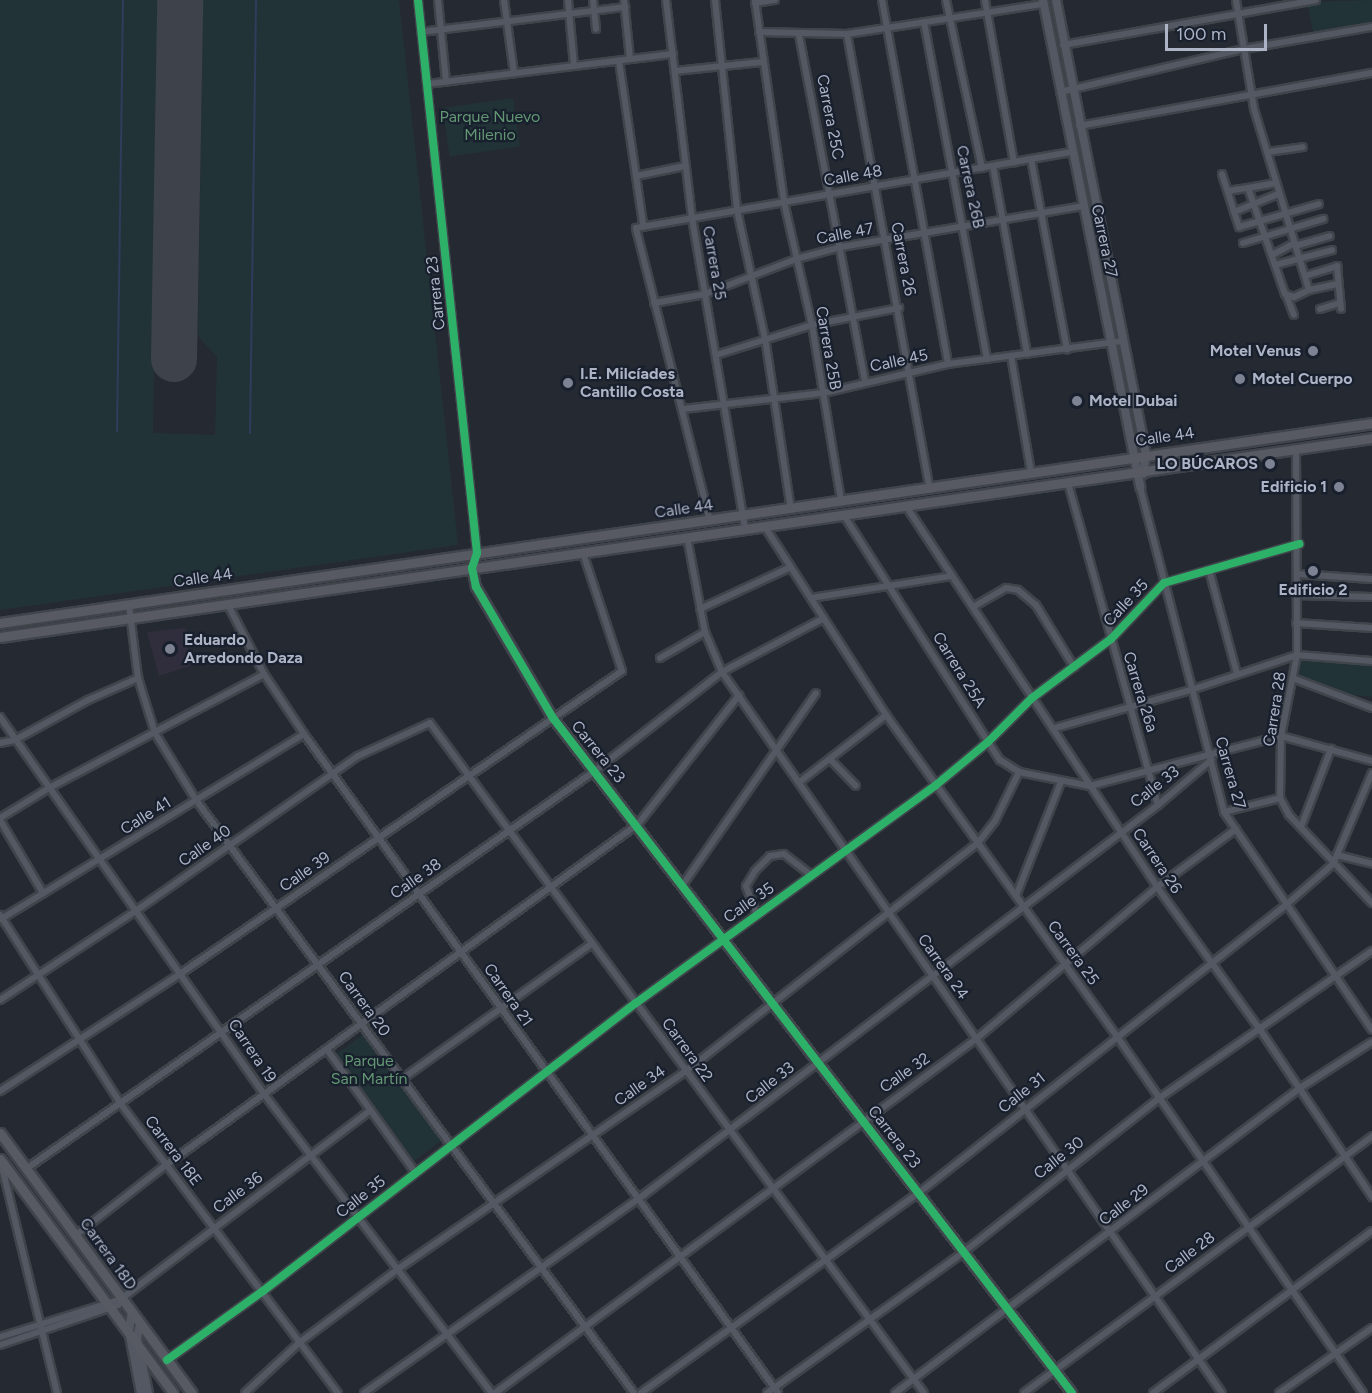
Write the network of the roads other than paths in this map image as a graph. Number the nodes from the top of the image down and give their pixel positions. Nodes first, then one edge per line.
1 (418, 0) edge
2 (438, 0) edge
3 (504, 0) edge
4 (568, 0) edge
5 (594, 0) edge
6 (666, 0) edge
7 (715, 0) edge
8 (775, 0) edge
9 (882, 0) edge
10 (946, 0) edge
11 (986, 0) edge
12 (1056, 0) edge
13 (1236, 0) edge
14 (1316, 0) edge
15 (755, 1) edge
16 (1043, 2) edge
17 (625, 3) edge
18 (595, 11) junction
19 (1238, 11) junction
20 (988, 13) junction
21 (570, 14) junction
22 (949, 18) junction
23 (508, 21) junction
24 (924, 22) junction
25 (1372, 27) edge
26 (596, 28) dead end
27 (888, 28) junction
28 (442, 30) junction
29 (421, 32) junction
30 (759, 32) junction
31 (846, 34) junction
32 (799, 35) junction
33 (1063, 45) junction
34 (1244, 49) junction
35 (673, 54) junction
36 (630, 59) junction
37 (619, 60) junction
38 (762, 62) junction
39 (574, 66) junction
40 (723, 67) junction
41 (675, 71) junction
42 (514, 73) junction
43 (1372, 73) edge
44 (446, 82) junction
45 (427, 84) junction
46 (1072, 90) junction
47 (1060, 92) junction
48 (1251, 93) junction
49 (1079, 126) junction
50 (1303, 147) dead end
51 (1072, 152) junction
52 (1268, 153) junction
53 (1031, 159) junction
54 (1014, 162) junction
55 (685, 166) junction
56 (993, 166) junction
57 (982, 168) junction
58 (952, 173) junction
59 (1222, 174) dead end
60 (636, 176) junction
61 (913, 180) junction
62 (1275, 183) junction
63 (876, 186) junction
64 (1248, 188) junction
65 (1228, 191) junction
66 (831, 194) junction
67 (1278, 194) junction
68 (784, 202) junction
69 (1254, 204) junction
70 (1319, 204) dead end
71 (1083, 206) junction
72 (737, 210) junction
73 (1234, 212) junction
74 (1041, 213) junction
75 (1286, 215) junction
76 (692, 218) junction
77 (1003, 219) junction
78 (1323, 219) dead end
79 (1260, 222) junction
80 (641, 225) junction
81 (964, 226) junction
82 (1290, 230) junction
83 (925, 233) junction
84 (1330, 236) dead end
85 (1265, 237) junction
86 (885, 240) junction
87 (1243, 243) dead end
88 (1295, 245) junction
89 (841, 246) junction
90 (1332, 250) dead end
91 (1272, 255) junction
92 (796, 259) junction
93 (1300, 260) junction
94 (1275, 265) junction
95 (1305, 276) junction
96 (749, 278) junction
97 (1338, 284) junction
98 (1309, 290) junction
99 (705, 294) junction
100 (1287, 297) junction
101 (654, 303) junction
102 (899, 308) junction
103 (1320, 309) dead end
104 (1294, 315) dead end
105 (855, 316) junction
106 (812, 325) junction
107 (765, 338) junction
108 (1122, 341) junction
109 (1111, 343) junction
110 (1067, 350) junction
111 (1027, 354) junction
112 (716, 355) junction
113 (1011, 356) junction
114 (987, 359) junction
115 (948, 364) junction
116 (910, 372) junction
117 (865, 382) junction
118 (823, 393) junction
119 (775, 399) junction
120 (722, 403) junction
121 (683, 409) junction
122 (1372, 423) edge
123 (1372, 438) edge
124 (1296, 449) junction
125 (1146, 455) junction
126 (1135, 456) junction
127 (1031, 472) junction
128 (1140, 473) junction
129 (1068, 483) junction
130 (1140, 488) joint
131 (930, 490) junction
132 (841, 500) junction
133 (906, 506) junction
134 (791, 509) junction
135 (843, 514) junction
136 (742, 515) junction
137 (710, 521) junction
138 (765, 526) junction
139 (745, 528) junction
140 (687, 537) junction
141 (1299, 544) junction
142 (477, 553) junction
143 (583, 553) junction
144 (791, 567) junction
145 (472, 568) junction
146 (1209, 570) junction
147 (1297, 574) junction
148 (952, 576) junction
149 (1372, 579) edge
150 (1164, 583) junction
151 (889, 586) junction
152 (1296, 595) junction
153 (1372, 597) edge
154 (811, 598) junction
155 (228, 604) junction
156 (129, 605) junction
157 (973, 607) junction
158 (700, 609) junction
159 (131, 618) junction
160 (824, 618) junction
161 (0, 623) edge
162 (1296, 623) junction
163 (1372, 628) edge
164 (705, 632) junction
165 (0, 637) edge
166 (1111, 639) junction
167 (1297, 654) junction
168 (660, 658) dead end
169 (1372, 661) edge
170 (1074, 667) junction
171 (722, 672) junction
172 (264, 674) junction
173 (1238, 674) junction
174 (138, 678) junction
175 (1295, 679) junction
176 (1194, 689) junction
177 (816, 693) dead end
178 (739, 694) junction
179 (1032, 698) junction
180 (1130, 706) junction
181 (1372, 708) edge
182 (886, 715) junction
183 (0, 717) edge
184 (553, 718) junction
185 (430, 723) joint
186 (1055, 728) junction
187 (155, 733) junction
188 (304, 734) junction
189 (1281, 736) junction
190 (15, 740) junction
191 (988, 742) junction
192 (0, 743) edge
193 (1331, 748) junction
194 (778, 749) junction
195 (1210, 757) junction
196 (830, 759) junction
197 (1372, 761) edge
198 (596, 770) junction
199 (334, 772) junction
200 (1019, 772) junction
201 (1151, 773) junction
202 (1372, 773) edge
203 (468, 776) junction
204 (801, 781) junction
205 (1061, 782) junction
206 (936, 785) junction
207 (856, 786) dead end
208 (1090, 786) junction
209 (49, 788) junction
210 (1281, 798) junction
211 (196, 801) junction
212 (1158, 805) junction
213 (1224, 812) junction
214 (0, 819) edge
215 (638, 824) junction
216 (1301, 827) junction
217 (1236, 829) junction
218 (1120, 830) junction
219 (508, 831) junction
220 (379, 836) junction
221 (977, 844) junction
222 (230, 846) junction
223 (846, 850) junction
224 (1337, 855) junction
225 (100, 859) junction
226 (1333, 864) junction
227 (1372, 864) edge
228 (811, 875) junction
229 (684, 883) junction
230 (1157, 887) junction
231 (551, 888) junction
232 (43, 893) junction
233 (418, 894) junction
234 (1016, 897) junction
235 (1372, 903) edge
236 (1287, 904) junction
237 (1022, 905) junction
238 (276, 909) junction
239 (137, 910) junction
240 (888, 912) junction
241 (757, 915) junction
242 (1, 918) edge
243 (725, 937) junction
244 (591, 944) junction
245 (1372, 951) edge
246 (462, 953) junction
247 (1210, 961) junction
248 (1064, 963) junction
249 (318, 964) junction
250 (39, 974) junction
251 (180, 974) junction
252 (932, 974) junction
253 (1337, 976) junction
254 (0, 1000) edge
255 (773, 1000) junction
256 (636, 1003) junction
257 (501, 1010) junction
258 (364, 1026) junction
259 (1261, 1030) junction
260 (1372, 1030) edge
261 (223, 1031) junction
262 (1116, 1035) junction
263 (80, 1038) junction
264 (976, 1039) junction
265 (1372, 1042) edge
266 (328, 1051) junction
267 (820, 1062) junction
268 (686, 1071) junction
269 (546, 1073) junction
270 (402, 1078) junction
271 (1300, 1088) junction
272 (0, 1091) edge
273 (264, 1094) junction
274 (1158, 1099) junction
275 (120, 1103) junction
276 (1024, 1108) junction
277 (371, 1110) junction
278 (863, 1119) junction
279 (730, 1131) junction
280 (0, 1133) edge
281 (1372, 1136) edge
282 (591, 1137) junction
283 (451, 1145) junction
284 (311, 1155) junction
285 (1343, 1155) junction
286 (0, 1160) edge
287 (1202, 1163) junction
288 (166, 1165) junction
289 (26, 1168) junction
290 (1068, 1168) junction
291 (415, 1172) junction
292 (773, 1188) junction
293 (920, 1192) junction
294 (1372, 1197) edge
295 (638, 1200) junction
296 (494, 1203) junction
297 (357, 1217) junction
298 (1248, 1226) junction
299 (214, 1228) junction
300 (1372, 1231) edge
301 (1112, 1232) junction
302 (76, 1235) junction
303 (965, 1251) junction
304 (683, 1259) junction
305 (826, 1260) junction
306 (398, 1269) junction
307 (543, 1269) junction
308 (263, 1292) junction
309 (1294, 1292) junction
310 (1156, 1295) junction
311 (121, 1299) junction
312 (107, 1305) junction
313 (1009, 1309) junction
314 (132, 1312) junction
315 (870, 1320) junction
316 (140, 1323) junction
317 (41, 1327) junction
318 (586, 1327) junction
319 (731, 1328) junction
320 (1372, 1328) edge
321 (129, 1331) junction
322 (446, 1331) junction
323 (0, 1337) edge
324 (300, 1341) junction
325 (0, 1345) edge
326 (138, 1345) junction
327 (1335, 1353) junction
328 (167, 1360) junction
329 (1201, 1360) junction
330 (1055, 1371) junction
331 (914, 1379) junction
332 (776, 1390) edge
333 (57, 1393) edge
334 (141, 1393) edge
335 (148, 1393) edge
336 (173, 1393) edge
337 (192, 1393) edge
338 (245, 1393) edge
339 (338, 1393) edge
340 (364, 1393) edge
341 (494, 1393) edge
342 (634, 1393) edge
343 (641, 1393) edge
344 (767, 1393) edge
345 (895, 1393) edge
346 (924, 1393) edge
347 (1024, 1393) edge
348 (1072, 1393) edge
349 (1153, 1393) edge
350 (1222, 1393) edge
351 (1279, 1393) edge
352 (1363, 1393) edge

1 - 29 street, Carrera 23
2 - 28 street
3 - 23 street
4 - 21 street
5 - 18 street
6 - 35 street, Carrera 25
7 - 40 street
8 - 15 street
9 - 27 street
10 - 22 street
11 - 20 street
12 - 33 street, Carrera 27
13 - 19 street
14 - 19 street
15 - 30 street, Carrera 25B
16 - 20 street
16 - 47 street, Carrera 27
17 - 18 street
17 - 36 street
18 - 21 street
18 - 26 street
19 - 33 street
19 - 34 street
20 - 22 street
20 - 54 street
21 - 23 street
21 - 39 street
22 - 24 street
22 - 57 street
23 - 28 street
23 - 42 street
24 - 27 street
24 - 58 street, Carrera 26B
25 - 34 street
27 - 31 street
27 - 61 street
28 - 29 street
28 - 44 street
29 - 45 street, Carrera 23
30 - 32 street
30 - 38 street, Carrera 25B
31 - 32 street
31 - 63 street, Carrera 26
32 - 66 street, Carrera 25C
33 - 46 street, Carrera 27
34 - 46 street
34 - 48 street
35 - 36 street
35 - 41 street, Carrera 25
36 - 37 street
37 - 39 street
37 - 60 street
38 - 40 street
38 - 68 street, Carrera 25B
39 - 42 street
40 - 41 street
40 - 72 street
41 - 55 street, Carrera 25
42 - 44 street
43 - 48 street
44 - 45 street
45 - 142 street, Carrera 23
46 - 47 street
46 - 49 street, Carrera 27
47 - 51 street, Carrera 27
48 - 49 street
48 - 52 street
49 - 108 street, Carrera 27
50 - 52 street
51 - 53 street, Calle 48
51 - 71 street, Carrera 27
52 - 62 street
53 - 54 street, Calle 48
53 - 74 street
54 - 56 street, Calle 48
55 - 60 street
55 - 76 street, Carrera 25
56 - 57 street, Calle 48
56 - 77 street
57 - 58 street, Calle 48
58 - 61 street, Calle 48
58 - 81 street, Carrera 26B
59 - 65 street
60 - 80 street
61 - 63 street, Calle 48
61 - 83 street
62 - 64 street
62 - 67 street
63 - 66 street, Calle 48
63 - 86 street, Carrera 26
64 - 65 street
64 - 69 street
65 - 73 street
66 - 68 street, Calle 48
66 - 89 street, Carrera 25C
67 - 69 street
67 - 75 street
68 - 72 street, Calle 48
68 - 92 street, Carrera 25B
69 - 73 street
69 - 79 street
70 - 75 street
71 - 74 street, Calle 47
71 - 109 street, Carrera 27
72 - 76 street, Calle 48
72 - 96 street
73 - 79 street
74 - 77 street, Calle 47
74 - 110 street
75 - 79 street
75 - 82 street
76 - 80 street, Calle 48
76 - 99 street, Carrera 25
77 - 81 street, Calle 47
77 - 111 street
78 - 82 street
79 - 85 street
80 - 101 street
81 - 83 street, Calle 47
81 - 114 street, Carrera 26B
82 - 85 street
82 - 88 street
83 - 86 street, Calle 47
83 - 115 street
84 - 88 street
85 - 87 street
85 - 91 street
86 - 89 street, Calle 47
86 - 102 street, Carrera 26
88 - 91 street
88 - 93 street
89 - 92 street, Calle 47
89 - 105 street, Carrera 25C
90 - 93 street
91 - 94 street
92 - 96 street, Calle 47
92 - 106 street, Carrera 25B
93 - 94 street
93 - 95 street
94 - 100 street
95 - 97 street
95 - 98 street
96 - 99 street, Calle 47
96 - 107 street
97 - 98 street
97 - 103 street
98 - 100 street
99 - 101 street, Calle 47
99 - 112 street, Carrera 25
100 - 104 street
101 - 121 street
102 - 105 street
102 - 116 street, Carrera 26
105 - 106 street
105 - 117 street, Carrera 25C
106 - 107 street
106 - 118 street, Carrera 25B
107 - 112 street
107 - 119 street
108 - 109 street, Calle 45
108 - 125 street, Carrera 27
109 - 110 street, Calle 45
109 - 126 street, Carrera 27
110 - 111 street, Calle 45
111 - 113 street, Calle 45
112 - 120 street, Carrera 25
113 - 114 street, Calle 45
113 - 127 street
114 - 115 street, Calle 45
115 - 116 street, Calle 45
116 - 117 street, Calle 45
116 - 131 street, Carrera 26
117 - 118 street, Calle 45
118 - 119 street, Calle 45
118 - 132 street, Carrera 25B
119 - 120 street, Calle 45
119 - 134 street
120 - 121 street, Calle 45
120 - 136 street, Carrera 25
121 - 137 street
122 - 125 main road, Calle 44
123 - 124 main road, Calle 44
124 - 128 main road, Calle 44
124 - 141 street, Carrera 28
125 - 126 main road, Calle 44
125 - 128 street, Carrera 27
126 - 127 main road, Calle 44
126 - 128 street, Carrera 27
127 - 131 main road, Calle 44
128 - 129 main road, Calle 44
128 - 130 street, Carrera 27
129 - 133 main road, Calle 44
129 - 166 street, Carrera 26a
130 - 150 street, Carrera 27
131 - 132 main road, Calle 44
132 - 134 main road, Calle 44
133 - 135 main road, Calle 44
133 - 148 street, Carrera 26
134 - 136 main road, Calle 44
135 - 138 main road, Calle 44
135 - 151 street, Carrera 25A
136 - 137 main road, Calle 44
136 - 139 street, Carrera 25
137 - 142 main road, Calle 44
138 - 139 main road, Calle 44
138 - 144 street, Carrera 25
139 - 140 main road, Calle 44
140 - 143 main road, Calle 44
140 - 158 street, Carrera 24
141 - 146 street, Calle 35
141 - 147 street, Carrera 28
142 - 145 street, Carrera 23
142 - 156 main road, Calle 44
143 - 145 main road, Calle 44
143 - 184 street, Calle 39
144 - 154 street, Carrera 25
144 - 158 street
145 - 155 main road, Calle 44
145 - 184 street, Carrera 23
146 - 150 street, Calle 35
146 - 173 street
147 - 149 street
147 - 152 street, Carrera 28
148 - 151 street
148 - 157 street, Carrera 26
150 - 166 street, Calle 35
150 - 176 street, Carrera 27
151 - 154 street
151 - 191 street, Carrera 25A
152 - 153 street
152 - 162 street, Carrera 28
154 - 160 street, Carrera 25
155 - 159 main road, Calle 44
155 - 172 street, Carrera 21
156 - 159 street, Carrera 20
156 - 161 main road, Calle 44
157 - 170 street
157 - 179 street, Carrera 26
158 - 164 street, Carrera 24
159 - 165 main road, Calle 44
159 - 174 street, Carrera 20
160 - 171 street, Calle 38
160 - 182 street, Carrera 25
162 - 163 street
162 - 167 street, Carrera 28
164 - 168 street
164 - 171 street, Carrera 24
166 - 170 street, Calle 35
166 - 180 street, Carrera 26a
167 - 169 street
167 - 173 street
167 - 175 street, Carrera 28
170 - 179 street, Calle 35
171 - 178 street, Carrera 24
171 - 198 street, Calle 38
172 - 187 street
172 - 188 street, Carrera 21
173 - 176 street
174 - 187 street, Carrera 20
174 - 190 street
175 - 181 street
175 - 189 street, Carrera 28
176 - 180 street
176 - 195 street, Carrera 27
177 - 194 street
178 - 194 street, Carrera 24
178 - 215 street
179 - 186 street, Carrera 26
179 - 191 street, Calle 35
180 - 186 street
180 - 201 street, Carrera 26a
182 - 196 street
182 - 206 street, Carrera 25
183 - 190 street, Carrera 19
184 - 198 street, Carrera 23
184 - 203 street, Calle 39
185 - 199 street, Calle 40
185 - 203 street, Carrera 22
186 - 208 street, Carrera 26
187 - 209 street
187 - 211 street, Carrera 20
188 - 199 street, Carrera 21
188 - 211 street, Calle 41
189 - 193 street
189 - 195 street, Calle 33
189 - 210 street, Carrera 28
190 - 192 street
190 - 209 street, Carrera 19
191 - 200 street, Carrera 25A
191 - 206 street, Calle 35
193 - 197 street
193 - 216 street
194 - 204 street, Carrera 24
194 - 229 street
195 - 201 street, Carrera 25A
195 - 212 street, Calle 33
195 - 213 street, Carrera 27
196 - 204 street
196 - 207 street
198 - 215 street, Carrera 23
198 - 219 street, Calle 38
199 - 220 street, Carrera 21
199 - 222 street, Calle 40
200 - 205 street, Carrera 25A
200 - 221 street, Calle 34
201 - 208 street, Carrera 25A
201 - 212 street, Carrera 26a
202 - 224 street, Calle 31
203 - 219 street, Carrera 22
203 - 220 street, Calle 39
204 - 223 street, Carrera 24
205 - 208 street, Carrera 25A
205 - 234 street
206 - 221 street, Carrera 25
206 - 223 street, Calle 35
208 - 218 street, Carrera 26
209 - 214 street
209 - 225 street, Carrera 19
210 - 213 street
210 - 216 street
211 - 222 street, Carrera 20
211 - 225 street, Calle 41
212 - 218 street, Calle 33
213 - 217 street, Carrera 27
214 - 232 street
215 - 229 street, Carrera 23
215 - 231 street
216 - 226 street
217 - 230 street, Calle 32
217 - 236 street, Carrera 27
218 - 230 street, Carrera 26
218 - 237 street, Calle 33
219 - 231 street, Carrera 22
219 - 233 street, Calle 38
220 - 233 street, Carrera 21
220 - 238 street, Calle 39
221 - 234 street, Carrera 25
221 - 240 street, Calle 34
222 - 238 street, Carrera 20
222 - 239 street, Calle 40
223 - 228 street, Calle 35
223 - 240 street, Carrera 24
224 - 226 street, Calle 31
224 - 227 street
225 - 232 street, Calle 41
225 - 239 street, Carrera 19
226 - 235 street
226 - 236 street, Calle 31
228 - 241 street, Calle 35
228 - 241 street
229 - 243 street, Carrera 23
230 - 247 street, Carrera 26
230 - 248 street, Calle 32
231 - 244 street, Carrera 22
231 - 246 street
232 - 242 street, Calle 41
233 - 246 street, Carrera 21
233 - 249 street, Calle 38
234 - 237 street, Carrera 25
236 - 247 street, Calle 31
236 - 253 street, Carrera 27
237 - 248 street, Carrera 25
237 - 252 street, Calle 33
238 - 249 street, Carrera 20
238 - 251 street, Calle 39
239 - 250 street, Calle 40
239 - 251 street, Carrera 19
240 - 252 street, Carrera 24
240 - 255 street, Calle 34
241 - 243 street, Calle 35
242 - 250 street, Carrera 18E
243 - 255 street, Carrera 23
243 - 256 street, Calle 35
244 - 256 street, Carrera 22
244 - 257 street
245 - 253 street, Calle 30
246 - 257 street, Carrera 21
246 - 258 street
247 - 259 street, Carrera 26
247 - 262 street, Calle 31
248 - 262 street, Carrera 25
248 - 264 street, Calle 32
249 - 258 street, Carrera 20
249 - 261 street, Calle 38
250 - 254 street, Calle 40
250 - 263 street, Carrera 18E
251 - 261 street, Carrera 19
251 - 263 street, Calle 39
252 - 264 street, Carrera 24
252 - 267 street, Calle 33
253 - 259 street, Calle 30
253 - 260 street, Carrera 27
255 - 267 street, Carrera 23
255 - 268 street, Calle 34
256 - 268 street, Carrera 22
256 - 269 street, Calle 35
257 - 269 street, Carrera 21
257 - 270 street
258 - 266 street
258 - 270 street, Carrera 20
259 - 271 street, Carrera 26
259 - 274 street, Calle 30
261 - 273 street, Carrera 19
261 - 275 street, Calle 38
262 - 274 street, Carrera 25
262 - 276 street, Calle 31
263 - 272 street, Calle 39
263 - 275 street, Carrera 18E
264 - 276 street, Carrera 24
264 - 278 street, Calle 32
265 - 271 street, Calle 29
266 - 273 street
266 - 277 street
267 - 278 street, Carrera 23
267 - 279 street, Calle 33
268 - 279 street, Carrera 22
268 - 282 street, Calle 34
269 - 282 street, Carrera 21
269 - 283 street, Calle 35
270 - 283 street, Carrera 20
271 - 285 street, Carrera 26
271 - 287 street, Calle 29
273 - 284 street, Carrera 19
273 - 288 street
274 - 287 street, Carrera 25
274 - 290 street, Calle 30
275 - 288 street, Carrera 18E
275 - 289 street, Calle 38
276 - 290 street, Carrera 24
276 - 293 street, Calle 31
277 - 284 street, Calle 36
277 - 291 street
278 - 292 street, Calle 32
278 - 293 street, Carrera 23
279 - 292 street, Carrera 22
279 - 295 street, Calle 33
280 - 289 main road, Carrera 18D
281 - 285 street, Calle 28
282 - 295 street, Carrera 21
282 - 296 street, Calle 34
283 - 291 street, Calle 35
283 - 296 street, Carrera 20
284 - 297 street, Carrera 19
284 - 299 street, Calle 36
285 - 294 street, Carrera 26
285 - 298 street, Calle 28
286 - 312 main road, Carrera 18D
286 - 317 street
287 - 298 street, Carrera 25
287 - 301 street, Calle 29
288 - 299 street, Carrera 18E
288 - 302 street
289 - 302 main road, Carrera 18D
290 - 301 street, Carrera 24
290 - 303 street, Calle 30
291 - 297 street, Calle 35
292 - 304 street, Calle 32
292 - 305 street, Carrera 22
293 - 303 street, Carrera 23
293 - 305 street, Calle 31
295 - 304 street, Carrera 21
295 - 307 street, Calle 33
296 - 306 street, Calle 34
296 - 307 street, Carrera 20
297 - 306 street, Carrera 19
297 - 308 street, Calle 35
298 - 309 street, Carrera 25
298 - 310 street, Calle 28
299 - 308 street, Carrera 18E
299 - 311 street, Calle 36
300 - 309 street
301 - 310 street, Carrera 24
301 - 313 street, Calle 29
302 - 311 main road, Carrera 18D
303 - 313 street, Carrera 23
303 - 315 street, Calle 30
304 - 318 street, Calle 32
304 - 319 street, Carrera 21
305 - 315 street, Carrera 22
305 - 319 street, Calle 31
306 - 322 street, Carrera 19
306 - 324 street, Calle 34
307 - 318 street, Carrera 20
307 - 322 street, Calle 33
308 - 324 street, Carrera 18E
308 - 328 street, Calle 35
309 - 327 street, Carrera 25
309 - 329 street
310 - 329 street, Carrera 24
310 - 330 street, Calle 28
311 - 312 street, Calle 36
311 - 314 main road, Carrera 18D
312 - 317 street, Calle 36
312 - 321 main road, Carrera 18D
313 - 330 street, Carrera 23
313 - 331 street, Calle 29
314 - 316 main road, Carrera 18D
314 - 321 street
315 - 331 street, Carrera 22
315 - 332 street, Calle 30
316 - 326 street
316 - 328 main road, Carrera 18D
317 - 323 street, Calle 36
317 - 325 street, Calle 36
317 - 333 street
318 - 341 street, Calle 32
318 - 342 street, Carrera 20
319 - 332 street, Carrera 21
319 - 343 street, Calle 31
320 - 327 street
321 - 326 main road, Carrera 18D
321 - 334 street
322 - 340 street, Calle 33
322 - 341 street, Carrera 19
324 - 338 street, Calle 34
324 - 339 street, Carrera 18E
326 - 335 street
326 - 336 main road, Carrera 18D
327 - 351 street
327 - 352 street, Carrera 25
328 - 337 main road, Carrera 18D
329 - 349 street
329 - 350 street, Carrera 24
330 - 347 street, Calle 28
330 - 348 street, Carrera 23
331 - 345 street, Calle 29
331 - 346 street, Carrera 22
332 - 344 street, Calle 30

